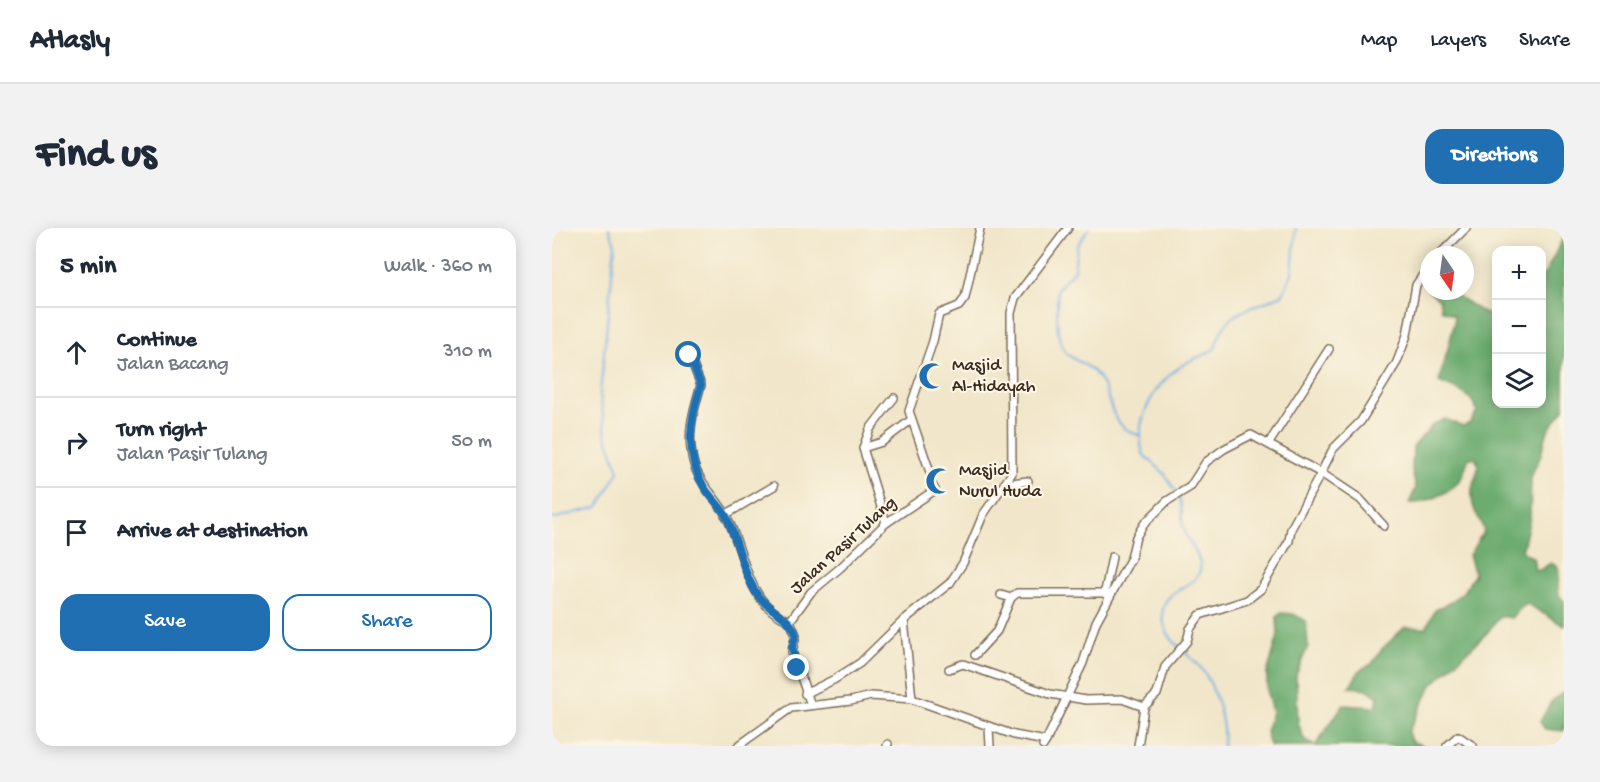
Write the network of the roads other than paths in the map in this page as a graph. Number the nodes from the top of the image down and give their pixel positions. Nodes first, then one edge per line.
1 (980, 228) edge
2 (1068, 228) edge
3 (1466, 228) edge
4 (1448, 246) edge
5 (1420, 279) edge
6 (1329, 349) dead end
7 (689, 355) dead end
8 (894, 398) dead end
9 (911, 420) junction
10 (1269, 443) junction
11 (863, 448) junction
12 (1321, 473) junction
13 (1028, 481) dead end
14 (1004, 484) junction
15 (774, 486) dead end
16 (725, 515) junction
17 (886, 523) junction
18 (1384, 526) dead end
19 (1112, 557) dead end
20 (1001, 595) dead end
21 (1107, 597) junction
22 (1011, 598) junction
23 (904, 620) junction
24 (790, 621) junction
25 (975, 655) dead end
26 (948, 669) dead end
27 (805, 694) junction
28 (1067, 697) junction
29 (912, 699) junction
30 (811, 705) junction
31 (1143, 707) junction
32 (989, 727) junction
33 (1044, 745) edge
34 (738, 746) edge
35 (990, 746) edge
36 (1138, 746) edge
37 (1447, 746) edge
38 (1473, 746) edge

1 - 9 street, Jalan Pasir Tulang
2 - 14 street
3 - 4 street
5 - 12 street
6 - 10 street
7 - 16 street
8 - 11 street
9 - 11 street
9 - 17 street, Jalan Pasir Tulang
10 - 12 street
10 - 21 street
11 - 17 street
12 - 18 street
12 - 31 street
13 - 14 street
14 - 23 street
15 - 16 street
16 - 24 street
17 - 24 street, Jalan Pasir Tulang
19 - 21 street
20 - 22 street
21 - 22 street
21 - 28 street
22 - 25 street
23 - 27 street
23 - 29 street
24 - 27 street, Jalan Pasir Tulang
26 - 28 street
27 - 30 street, Jalan Pasir Tulang
28 - 31 street
28 - 33 street
29 - 30 street
29 - 32 street
30 - 34 street
31 - 36 street
32 - 33 street
32 - 35 street
37 - 38 street

